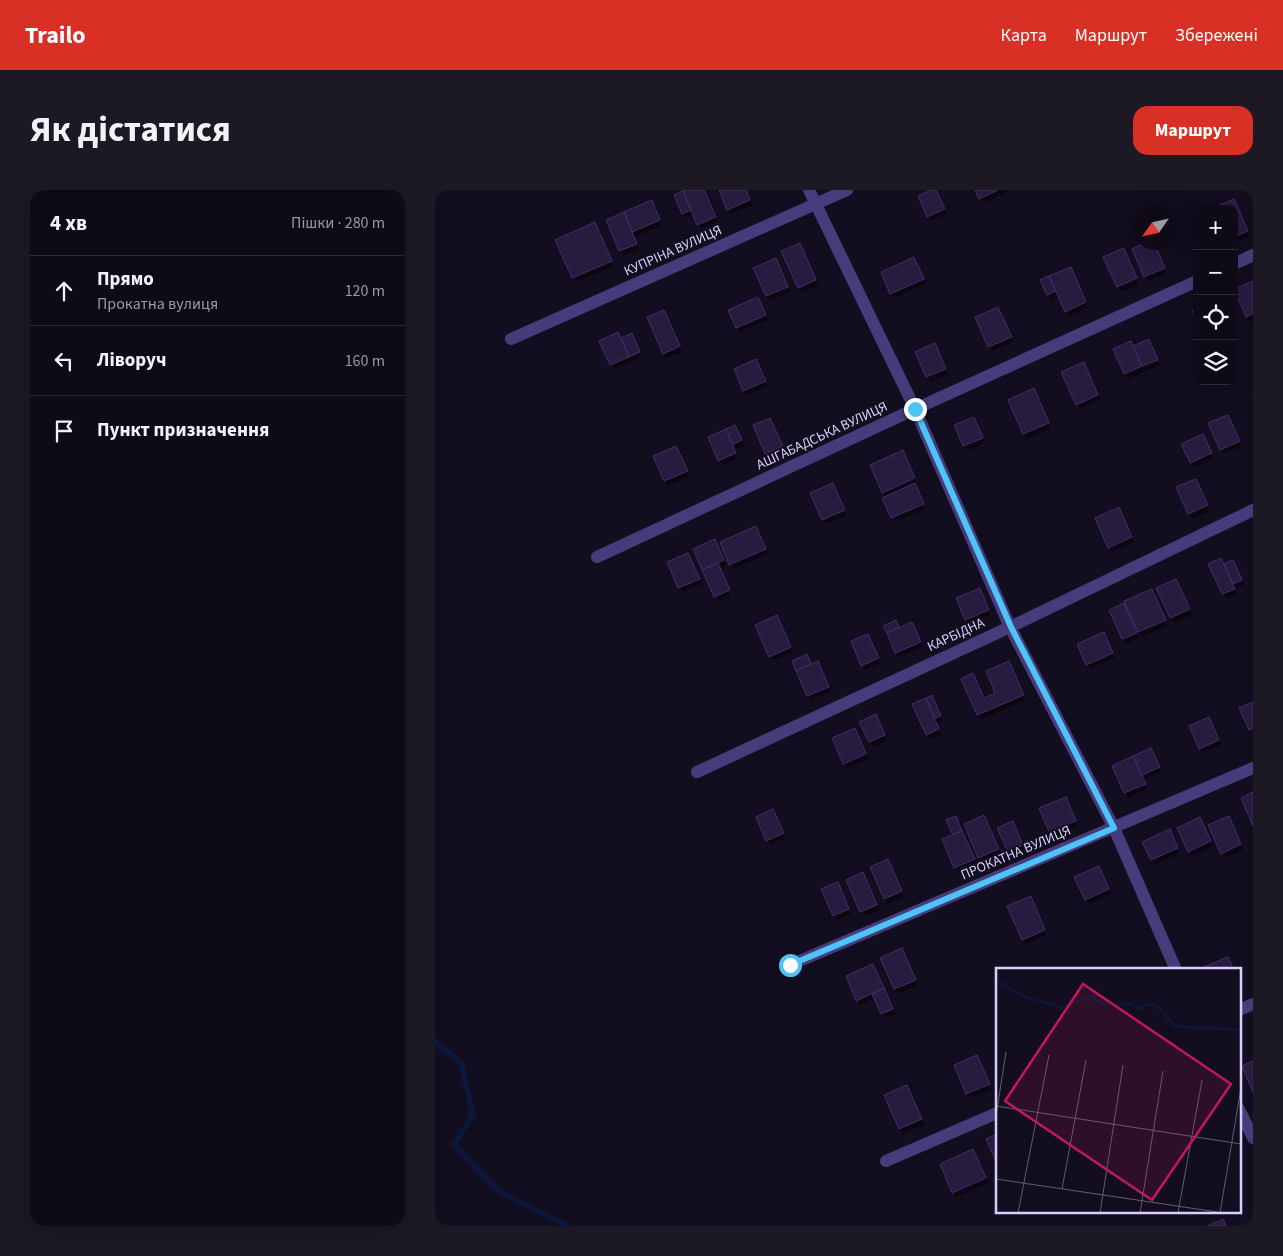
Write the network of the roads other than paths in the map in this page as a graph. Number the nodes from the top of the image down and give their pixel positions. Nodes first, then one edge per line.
1 (809, 190) edge
2 (847, 190) edge
3 (815, 204) junction
4 (1253, 255) edge
5 (1238, 262) edge
6 (1193, 283) edge
7 (511, 340) dead end
8 (915, 409) junction
9 (1253, 510) edge
10 (597, 557) dead end
11 (1011, 627) junction
12 (1253, 768) edge
13 (697, 772) dead end
14 (1114, 828) junction
15 (790, 965) dead end
16 (1175, 968) edge
17 (1253, 1004) edge
18 (1241, 1009) edge
19 (996, 1113) edge
20 (1241, 1113) edge
21 (1253, 1138) edge
22 (886, 1160) dead end

1 - 3 street
2 - 3 street, КУПРІНА ВУЛИЦЯ
3 - 7 street, КУПРІНА ВУЛИЦЯ
3 - 8 street
4 - 5 street
6 - 8 street, АШГАБАДСЬКА ВУЛИЦЯ
8 - 10 street, АШГАБАДСЬКА ВУЛИЦЯ
8 - 11 street
9 - 11 street, КАРБІДНА
11 - 13 street, КАРБІДНА
11 - 14 street
12 - 14 street, ПРОКАТНА ВУЛИЦЯ
14 - 15 street, ПРОКАТНА ВУЛИЦЯ
14 - 16 street
17 - 18 street
19 - 22 street
20 - 21 street

